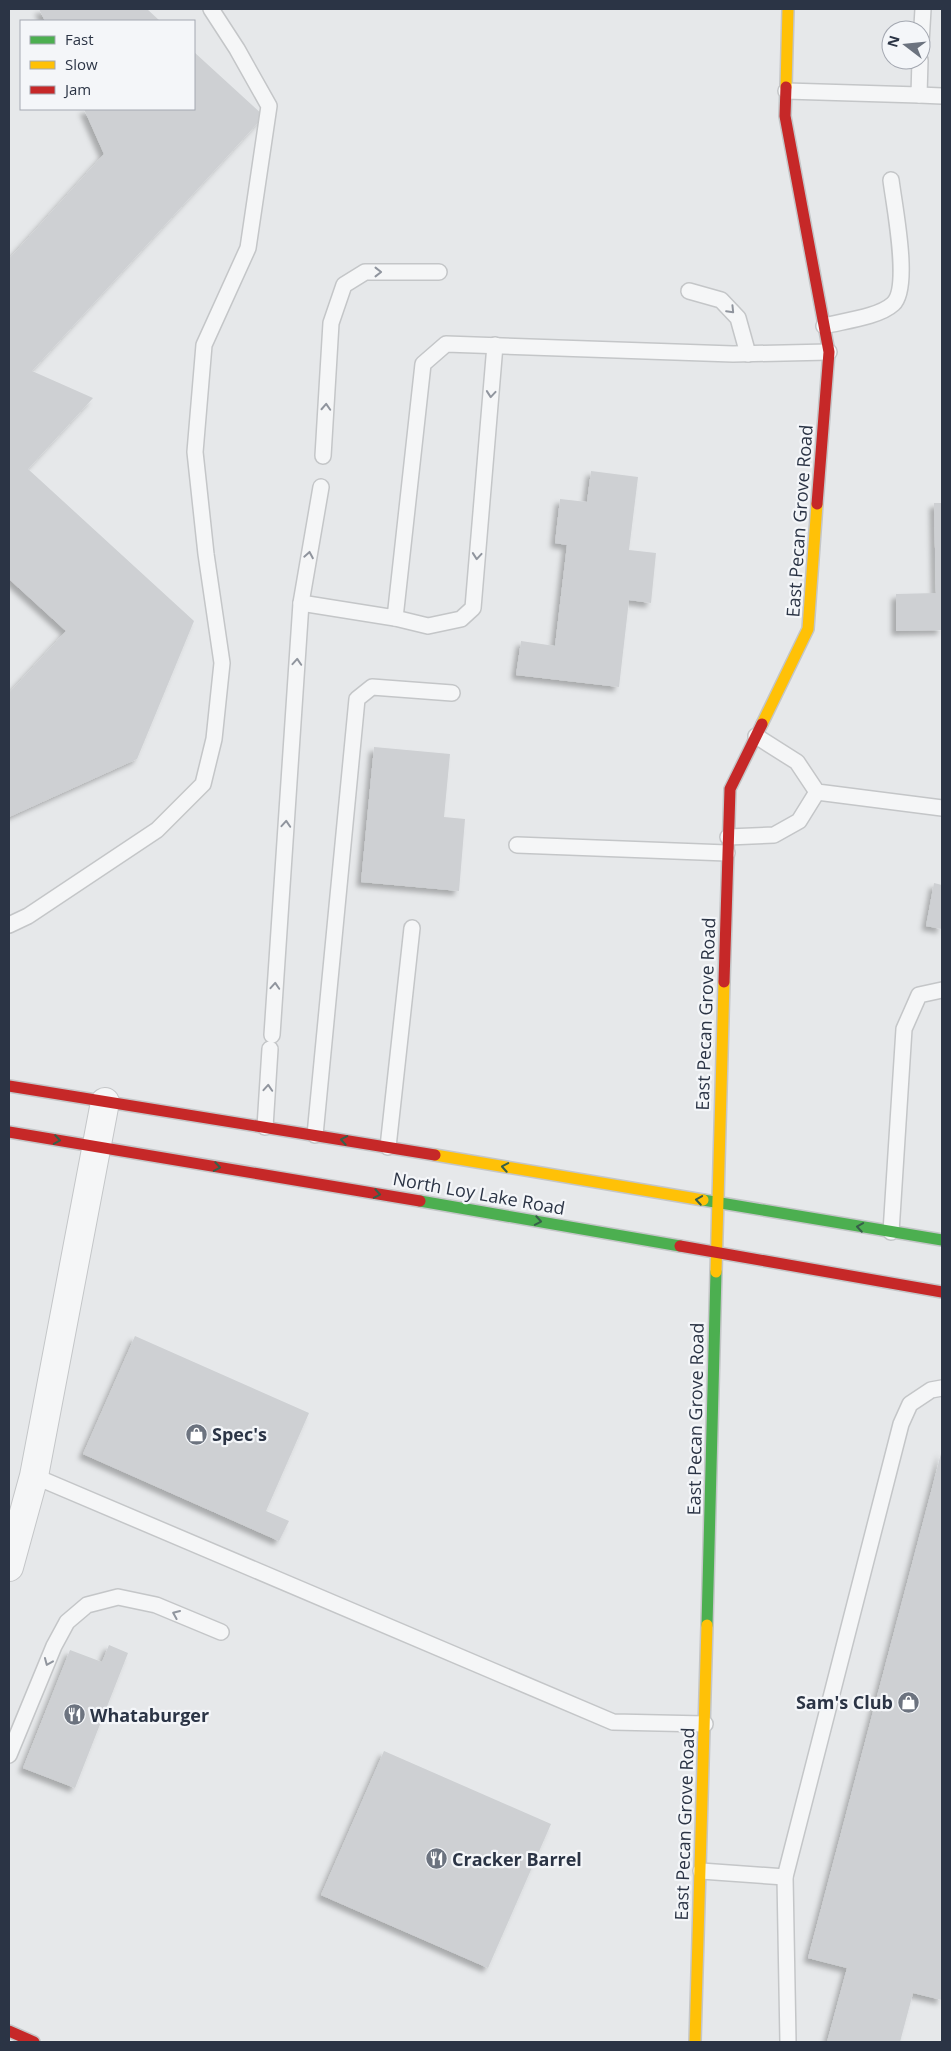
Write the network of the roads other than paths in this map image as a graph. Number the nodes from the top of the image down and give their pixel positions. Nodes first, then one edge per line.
1 (211, 9) edge
2 (788, 9) edge
3 (919, 70) edge
4 (786, 92) junction
5 (918, 95) junction
6 (942, 96) edge
7 (891, 180) dead end
8 (439, 272) dead end
9 (689, 291) dead end
10 (824, 326) junction
11 (495, 345) junction
12 (829, 352) junction
13 (748, 354) junction
14 (323, 456) dead end
15 (321, 487) dead end
16 (301, 603) junction
17 (395, 618) junction
18 (452, 693) dead end
19 (756, 736) junction
20 (817, 792) junction
21 (942, 808) edge
22 (728, 837) junction
23 (517, 845) dead end
24 (727, 853) junction
25 (9, 925) edge
26 (412, 928) dead end
27 (942, 990) edge
28 (9, 1086) edge
29 (105, 1102) junction
30 (265, 1127) junction
31 (9, 1132) edge
32 (315, 1135) junction
33 (96, 1147) junction
34 (388, 1148) junction
35 (718, 1203) junction
36 (891, 1232) junction
37 (942, 1240) edge
38 (716, 1252) junction
39 (942, 1292) edge
40 (942, 1388) edge
41 (34, 1476) junction
42 (9, 1567) edge
43 (221, 1632) dead end
44 (705, 1724) junction
45 (9, 1755) edge
46 (702, 1871) junction
47 (785, 1877) junction
48 (9, 2031) edge
49 (34, 2042) edge
50 (694, 2042) edge
51 (788, 2042) edge

1 - 25 lane
2 - 4 street, East Pecan Grove Road
3 - 5 lane
4 - 5 lane
4 - 10 street, East Pecan Grove Road
5 - 6 lane
7 - 10 lane
14 -> 8 lane
9 -> 13 lane
10 - 12 street, East Pecan Grove Road
11 - 13 lane
11 - 17 lane
11 -> 17 lane
12 - 13 lane
12 - 19 street, East Pecan Grove Road
16 -> 15 lane
16 - 17 lane
30 -> 16 lane
18 - 32 lane
19 - 20 lane
19 - 22 street, East Pecan Grove Road
20 - 21 lane
20 - 22 lane
22 - 24 street, East Pecan Grove Road
23 - 24 lane
24 - 35 street, East Pecan Grove Road
26 - 34 lane
27 - 36 lane
28 - 29 street, North Loy Lake Road
29 - 30 street, North Loy Lake Road
29 - 33 street
30 - 32 street, North Loy Lake Road
31 -> 33 street, North Loy Lake Road
34 -> 32 street, North Loy Lake Road
33 -> 38 street, North Loy Lake Road
33 - 41 street
35 -> 34 street, North Loy Lake Road
36 -> 35 street, North Loy Lake Road
35 - 38 street, East Pecan Grove Road
36 - 37 street, North Loy Lake Road
38 - 39 street, North Loy Lake Road
38 - 44 street, East Pecan Grove Road
40 - 47 lane
41 - 42 street
41 - 44 lane
43 -> 45 lane
44 - 46 street, East Pecan Grove Road
46 - 47 lane
46 - 50 street, East Pecan Grove Road
47 - 51 lane
48 - 49 street

